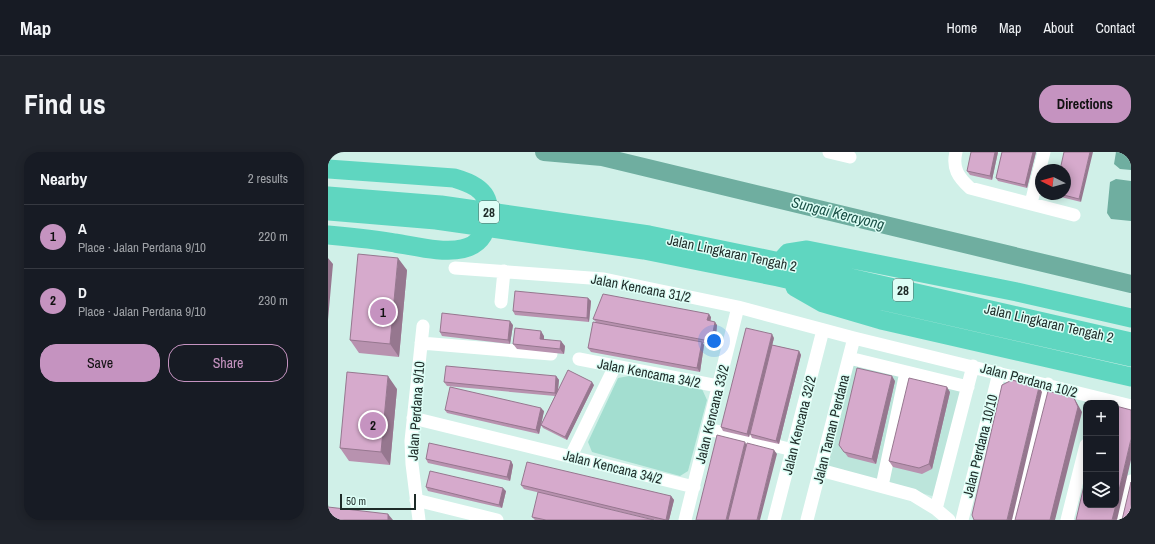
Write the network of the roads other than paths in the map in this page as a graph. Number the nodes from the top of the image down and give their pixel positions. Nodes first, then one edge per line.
1 (830, 152) edge
2 (956, 152) edge
3 (1044, 152) edge
4 (850, 157) dead end
5 (328, 169) edge
6 (328, 196) edge
7 (1031, 203) junction
8 (328, 211) edge
9 (1074, 215) dead end
10 (328, 234) edge
11 (455, 268) dead end
12 (779, 270) junction
13 (504, 271) junction
14 (500, 302) dead end
15 (738, 307) junction
16 (1126, 315) edge
17 (1025, 325) junction
18 (423, 326) dead end
19 (823, 330) junction
20 (854, 338) junction
21 (1131, 342) edge
22 (421, 343) junction
23 (551, 354) edge
24 (1131, 357) edge
25 (849, 358) junction
26 (580, 359) dead end
27 (615, 366) junction
28 (973, 366) junction
29 (906, 372) junction
30 (999, 373) junction
31 (1131, 377) edge
32 (1048, 384) junction
33 (718, 386) junction
34 (968, 387) junction
35 (1094, 400) edge
36 (1119, 404) edge
37 (1131, 406) edge
38 (413, 418) junction
39 (708, 429) junction
40 (793, 450) junction
41 (571, 456) junction
42 (1083, 457) edge
43 (820, 470) junction
44 (1131, 481) edge
45 (694, 486) junction
46 (882, 486) junction
47 (416, 500) junction
48 (936, 510) junction
49 (419, 520) edge
50 (497, 520) edge
51 (686, 520) edge
52 (774, 520) edge
53 (807, 520) edge
54 (949, 520) edge
55 (962, 520) edge
56 (1014, 520) edge
57 (1067, 520) edge
58 (1121, 520) edge

1 - 4 street
2 - 7 street
3 - 7 street
5 - 10 highway
6 - 12 highway, Jalan Lingkaran Tengah 2 / 28
7 - 9 street
8 - 12 highway, Jalan Lingkaran Tengah 2 / 28
11 - 13 street, Jalan Kencana 31/2
12 - 16 highway
12 - 17 highway, Jalan Lingkaran Tengah 2 / 28
12 - 31 highway
13 - 14 street
13 - 15 street, Jalan Kencana 31/2
15 - 19 street, Jalan Kencana 31/2
15 - 33 street, Jalan Kencana 33/2
17 - 21 highway, Jalan Lingkaran Tengah 2 / 28
17 - 24 highway, Jalan Lingkaran Tengah 2 / 28
18 - 22 street, Jalan Perdana 9/10
19 - 20 street, Jalan Perdana 10/2
19 - 40 street, Jalan Kencana 32/2
20 - 25 street, Jalan Taman Perdana
20 - 28 street, Jalan Perdana 10/2
22 - 23 street
22 - 38 street, Jalan Perdana 9/10
25 - 29 street
25 - 43 street, Jalan Taman Perdana
26 - 27 street, Jalan Kencama 34/2
27 - 33 street, Jalan Kencama 34/2
27 - 41 street
28 - 30 street, Jalan Perdana 10/2
28 - 34 street, Jalan Perdana 10/2
29 - 34 street
29 - 46 street
30 - 32 street, Jalan Perdana 10/2
30 - 55 street, Jalan Perdana 10/10
32 - 35 street, Jalan Perdana 10/2
32 - 56 street
33 - 39 street, Jalan Kencana 33/2
34 - 48 street, Jalan Perdana 10/2
36 - 37 street, Jalan Perdana 10/2
38 - 41 street, Jalan Kencana 34/2
38 - 47 street, Jalan Perdana 9/10
39 - 40 street
39 - 45 street, Jalan Kencana 33/2
40 - 52 street, Jalan Kencana 32/2
41 - 45 street, Jalan Kencana 34/2
42 - 57 street
43 - 46 street
43 - 53 street, Jalan Taman Perdana
44 - 58 street
45 - 51 street, Jalan Kencana 33/2
46 - 48 street
47 - 49 street, Jalan Perdana 9/10
47 - 50 street
48 - 54 street

